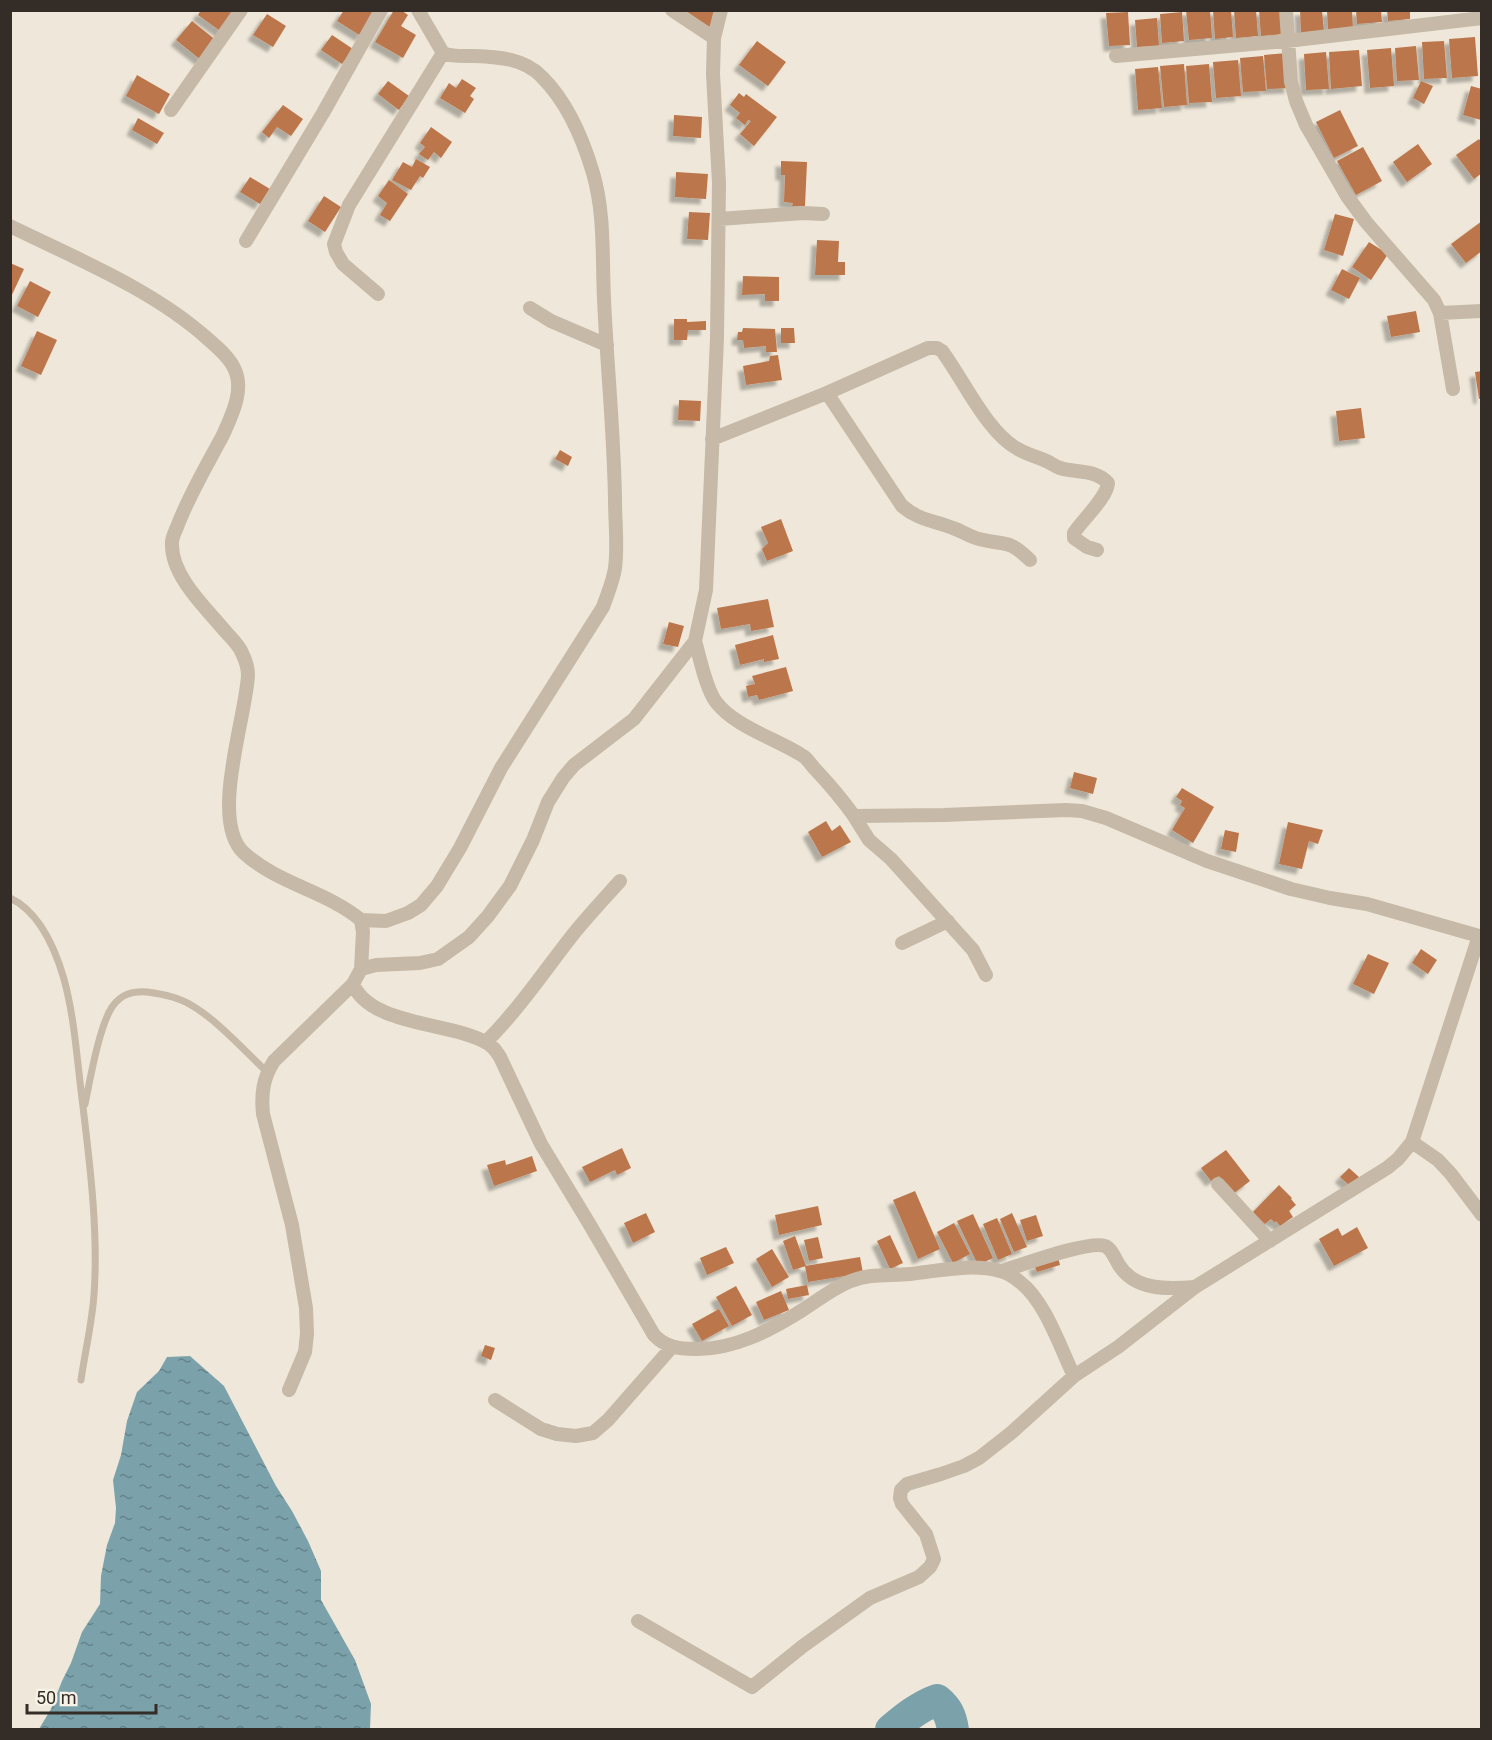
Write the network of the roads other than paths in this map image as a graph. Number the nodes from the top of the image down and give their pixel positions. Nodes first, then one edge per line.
1 (241, 10) edge
2 (381, 10) edge
3 (418, 10) edge
4 (672, 10) edge
5 (721, 10) edge
6 (1286, 10) edge
7 (1482, 18) edge
8 (714, 38) junction
9 (1287, 40) junction
10 (443, 53) junction
11 (1116, 56) dead end
12 (171, 110) dead end
13 (823, 214) dead end
14 (719, 219) junction
15 (10, 226) edge
16 (246, 240) dead end
17 (378, 294) dead end
18 (530, 308) dead end
19 (1482, 311) edge
20 (1440, 313) junction
21 (608, 345) junction
22 (1453, 389) dead end
23 (827, 393) junction
24 (712, 439) junction
25 (1097, 550) dead end
26 (1030, 560) dead end
27 (695, 641) junction
28 (854, 816) junction
29 (620, 881) dead end
30 (10, 898) edge
31 (361, 920) junction
32 (948, 921) junction
33 (1480, 936) edge
34 (902, 943) dead end
35 (362, 969) junction
36 (986, 975) dead end
37 (353, 984) junction
38 (486, 1042) junction
39 (267, 1072) junction
40 (83, 1110) junction
41 (1412, 1142) junction
42 (1218, 1184) dead end
43 (1482, 1215) edge
44 (1270, 1241) junction
45 (1002, 1271) junction
46 (1195, 1287) junction
47 (672, 1347) junction
48 (1074, 1376) junction
49 (81, 1380) dead end
50 (289, 1390) dead end
51 (495, 1400) dead end
52 (639, 1621) dead end

1 - 12 street
2 - 16 street
3 - 10 street
4 - 8 street
5 - 8 street
6 - 9 street
7 - 9 street
8 - 14 street
9 - 11 street
9 - 20 street
10 - 17 street
10 - 21 street
13 - 14 street
14 - 24 street
15 - 31 street
18 - 21 street
19 - 20 street
20 - 22 street
21 - 31 street
23 - 24 street
23 - 25 street
23 - 26 street
24 - 27 street
27 - 28 street
27 - 35 street
28 - 32 street
28 - 33 street
29 - 38 street
30 - 40 lane
31 - 35 street
32 - 34 street
32 - 36 street
33 - 41 street
35 - 37 street
37 - 38 street
37 - 39 street
38 - 47 street
39 - 40 lane
39 - 50 street
40 - 49 lane
41 - 43 street
41 - 44 street
42 - 44 street
44 - 46 street
45 - 46 street
45 - 47 street
45 - 48 street
46 - 48 street
47 - 51 street
48 - 52 street

